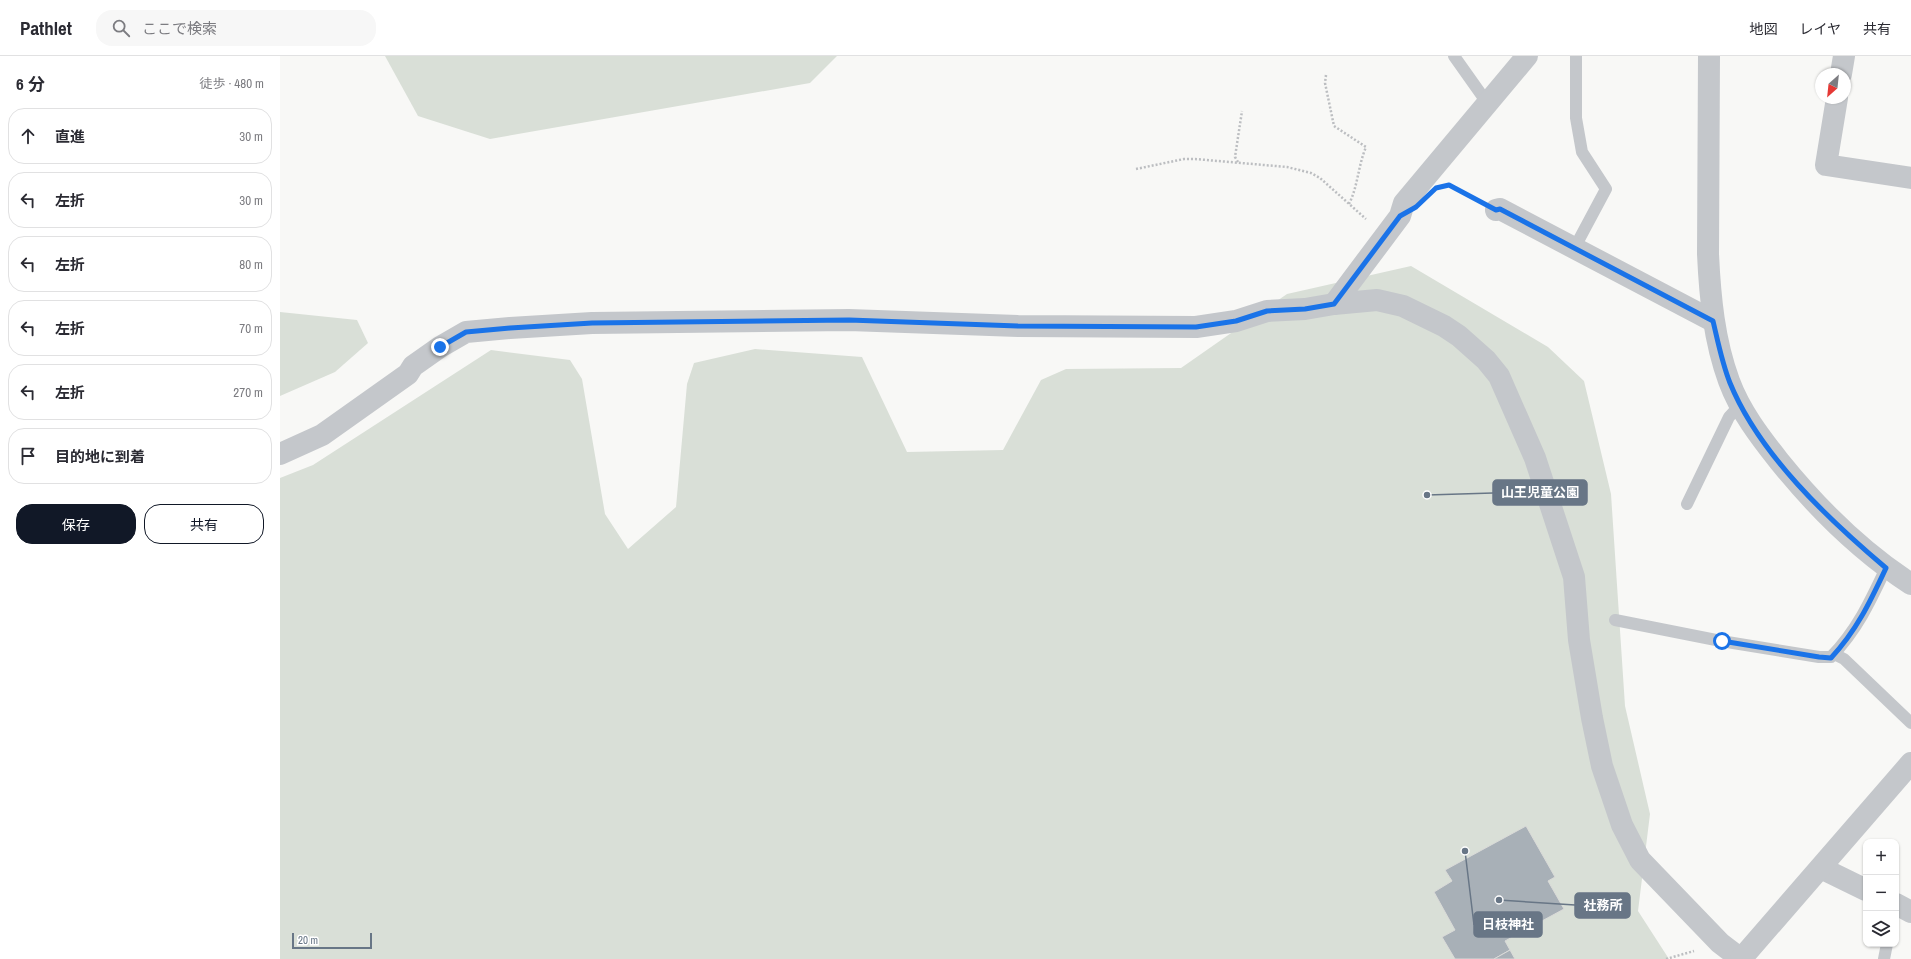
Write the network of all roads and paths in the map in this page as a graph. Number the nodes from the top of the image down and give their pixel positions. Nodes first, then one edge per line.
1 (1454, 56) edge
2 (1527, 56) edge
3 (1576, 56) edge
4 (1709, 56) edge
5 (1844, 56) edge
6 (1842, 68) edge
7 (1326, 75) dead end
8 (1488, 104) junction
9 (1836, 104) edge
10 (1242, 110) dead end
11 (1238, 163) junction
12 (1136, 169) dead end
13 (1911, 178) edge
14 (1444, 186) dead end
15 (1349, 204) junction
16 (1496, 210) joint
17 (1383, 237) junction
18 (1575, 248) junction
19 (1334, 304) junction
20 (1713, 321) junction
21 (1740, 405) junction
22 (280, 454) edge
23 (1687, 504) dead end
24 (1886, 568) junction
25 (1911, 584) edge
26 (1616, 620) dead end
27 (1834, 654) junction
28 (1911, 723) edge
29 (1911, 763) edge
30 (1821, 868) junction
31 (1863, 889) edge
32 (1899, 906) edge
33 (1911, 912) edge
34 (1886, 947) edge
35 (1741, 959) edge
36 (1884, 959) edge

1 - 8 lane
2 - 8 street
3 - 18 lane
4 - 20 street
5 - 6 street
7 - 15 path
8 - 17 street
9 - 13 street
10 - 11 path
11 - 12 path
11 - 15 path
14 - 16 path
15 - 17 path
16 - 18 street
17 - 19 street
18 - 20 street
19 - 22 street
19 - 35 street
20 - 21 street
21 - 23 lane
21 - 24 street
24 - 25 street
24 - 27 lane
26 - 27 lane
27 - 28 lane
29 - 30 street
30 - 31 street
30 - 35 street
32 - 33 street
34 - 36 lane

